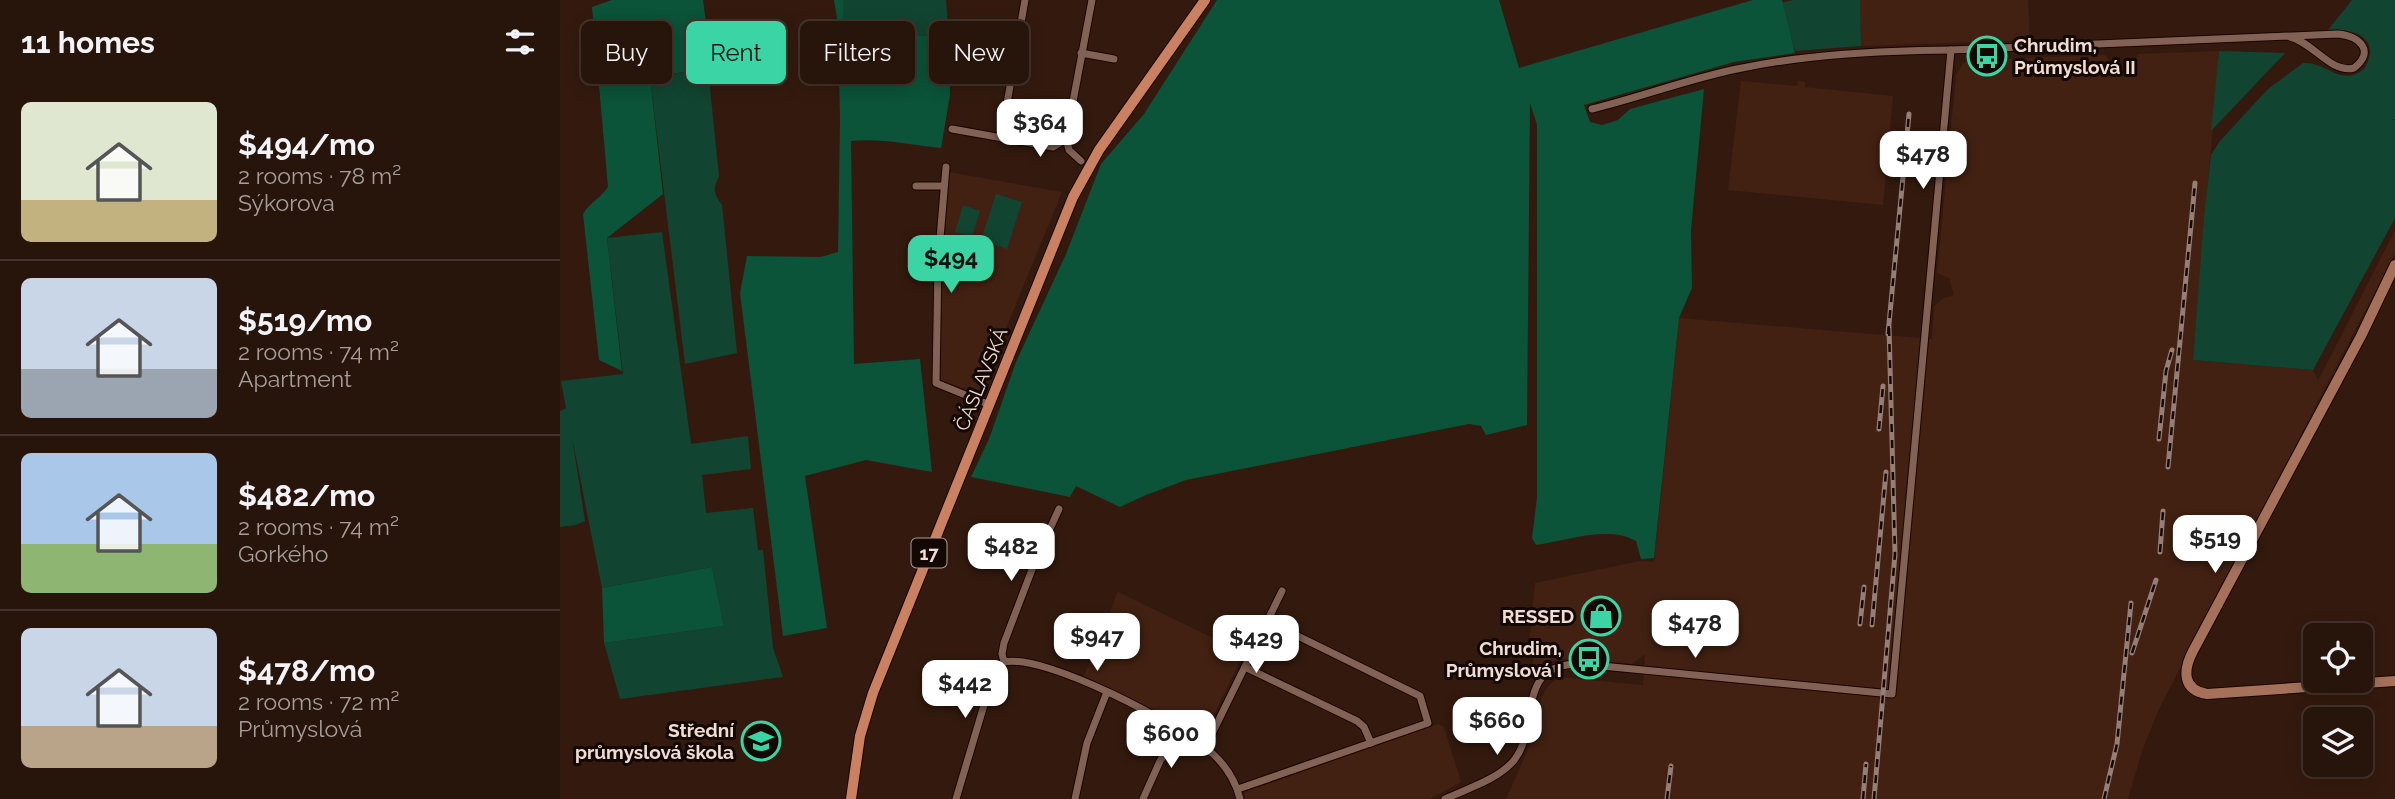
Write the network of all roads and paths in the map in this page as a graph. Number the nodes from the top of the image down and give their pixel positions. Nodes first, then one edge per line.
1 (1025, 0) edge
2 (1092, 0) edge
3 (1205, 0) edge
4 (1021, 21) edge
5 (2290, 37) junction
6 (1951, 50) junction
7 (1082, 53) junction
8 (1114, 59) dead end
9 (1010, 84) edge
10 (1592, 109) dead end
11 (952, 129) dead end
12 (1001, 138) junction
13 (1066, 139) junction
14 (1053, 147) junction
15 (1085, 163) junction
16 (946, 167) dead end
17 (916, 186) dead end
18 (944, 186) junction
19 (2395, 265) edge
20 (989, 405) junction
21 (1059, 509) dead end
22 (1282, 591) dead end
23 (1267, 621) junction
24 (1004, 662) junction
25 (1245, 667) junction
26 (2395, 681) edge
27 (1107, 692) junction
28 (1180, 731) junction
29 (1371, 743) junction
30 (1205, 748) junction
31 (1238, 789) junction
32 (851, 799) edge
33 (956, 799) edge
34 (1075, 799) edge
35 (1143, 799) edge
36 (1240, 799) edge
37 (1444, 799) edge

1 - 4 street
2 - 7 street
3 - 15 main road, ČÁSLAVSKÁ / 17
5 - 5 street
5 - 6 street
6 - 10 street
6 - 37 street
7 - 8 street
7 - 13 street
9 - 12 street
11 - 12 street
12 - 14 street
13 - 14 street
13 - 15 street
14 - 15 street
15 - 20 main road, ČÁSLAVSKÁ / 17
16 - 18 street
17 - 18 street
18 - 20 street
19 - 26 street
20 - 32 main road, ČÁSLAVSKÁ / 17
21 - 24 street
22 - 23 street
23 - 25 street
23 - 29 street
24 - 27 street
24 - 33 street
25 - 29 street
25 - 30 street
27 - 28 street
27 - 34 street
28 - 30 street
28 - 35 street
29 - 31 street
30 - 31 street
31 - 36 street

